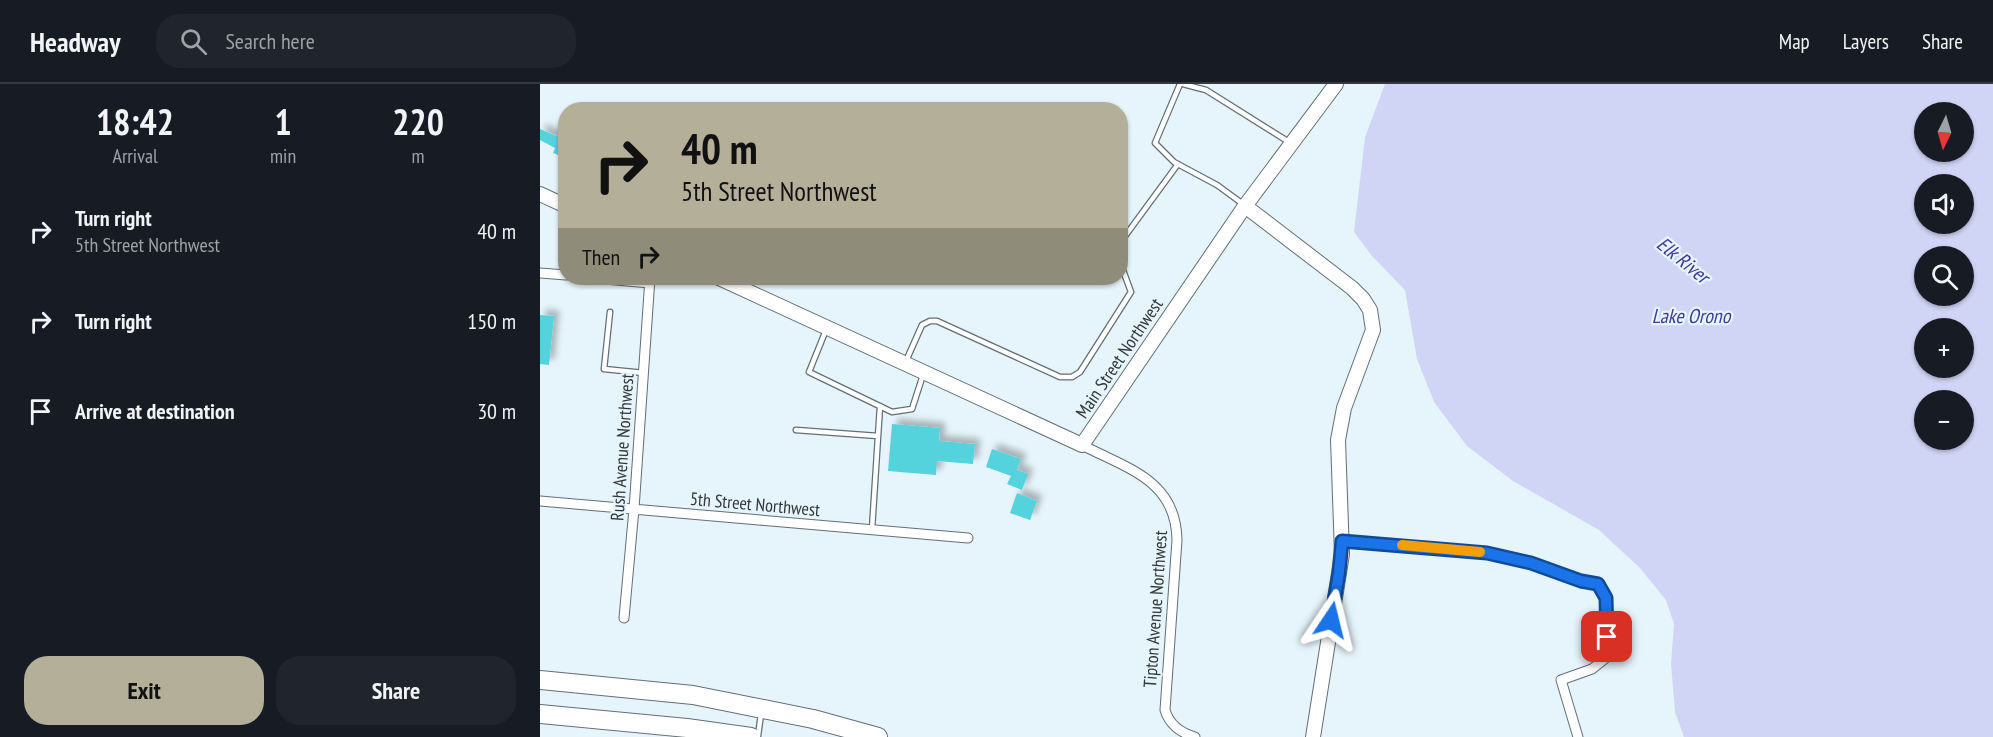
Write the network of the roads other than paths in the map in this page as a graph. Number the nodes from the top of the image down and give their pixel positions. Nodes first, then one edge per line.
1 (1182, 84) edge
2 (1336, 84) edge
3 (1291, 144) junction
4 (1178, 164) junction
5 (540, 194) edge
6 (558, 202) edge
7 (1245, 206) junction
8 (1128, 232) edge
9 (540, 273) edge
10 (558, 274) edge
11 (1128, 284) edge
12 (650, 285) edge
13 (734, 285) edge
14 (610, 312) dead end
15 (827, 328) junction
16 (905, 364) junction
17 (644, 373) junction
18 (923, 373) junction
19 (880, 406) junction
20 (796, 430) dead end
21 (878, 436) junction
22 (1082, 445) junction
23 (540, 501) edge
24 (634, 509) junction
25 (872, 530) junction
26 (968, 538) dead end
27 (1342, 541) junction
28 (624, 618) dead end
29 (540, 680) edge
30 (762, 709) junction
31 (540, 714) edge
32 (751, 737) edge
33 (758, 737) edge
34 (878, 737) edge
35 (1195, 737) edge
36 (1313, 737) edge
37 (1578, 737) edge

1 - 3 lane
1 - 4 lane
2 - 3 street, Main Street Northwest
3 - 7 street, Main Street Northwest
4 - 7 lane
4 - 8 lane
5 - 6 street
7 - 22 street, Main Street Northwest
7 - 27 street
9 - 10 street
11 - 16 lane
12 - 17 street, Rush Avenue Northwest
13 - 15 street, Main Street Northwest
14 - 17 lane
15 - 16 street, Main Street Northwest
15 - 19 lane
16 - 18 street, Main Street Northwest
17 - 24 street, Rush Avenue Northwest
18 - 19 lane
18 - 22 street, Main Street Northwest
19 - 21 lane
20 - 21 lane
21 - 25 lane
22 - 35 street, Tipton Avenue Northwest
23 - 24 street, 5th Street Northwest
24 - 25 street, 5th Street Northwest
24 - 28 street, Rush Avenue Northwest
25 - 26 street, 5th Street Northwest
27 - 36 street
27 - 37 street
29 - 30 highway
30 - 33 lane
30 - 34 highway
31 - 32 highway

